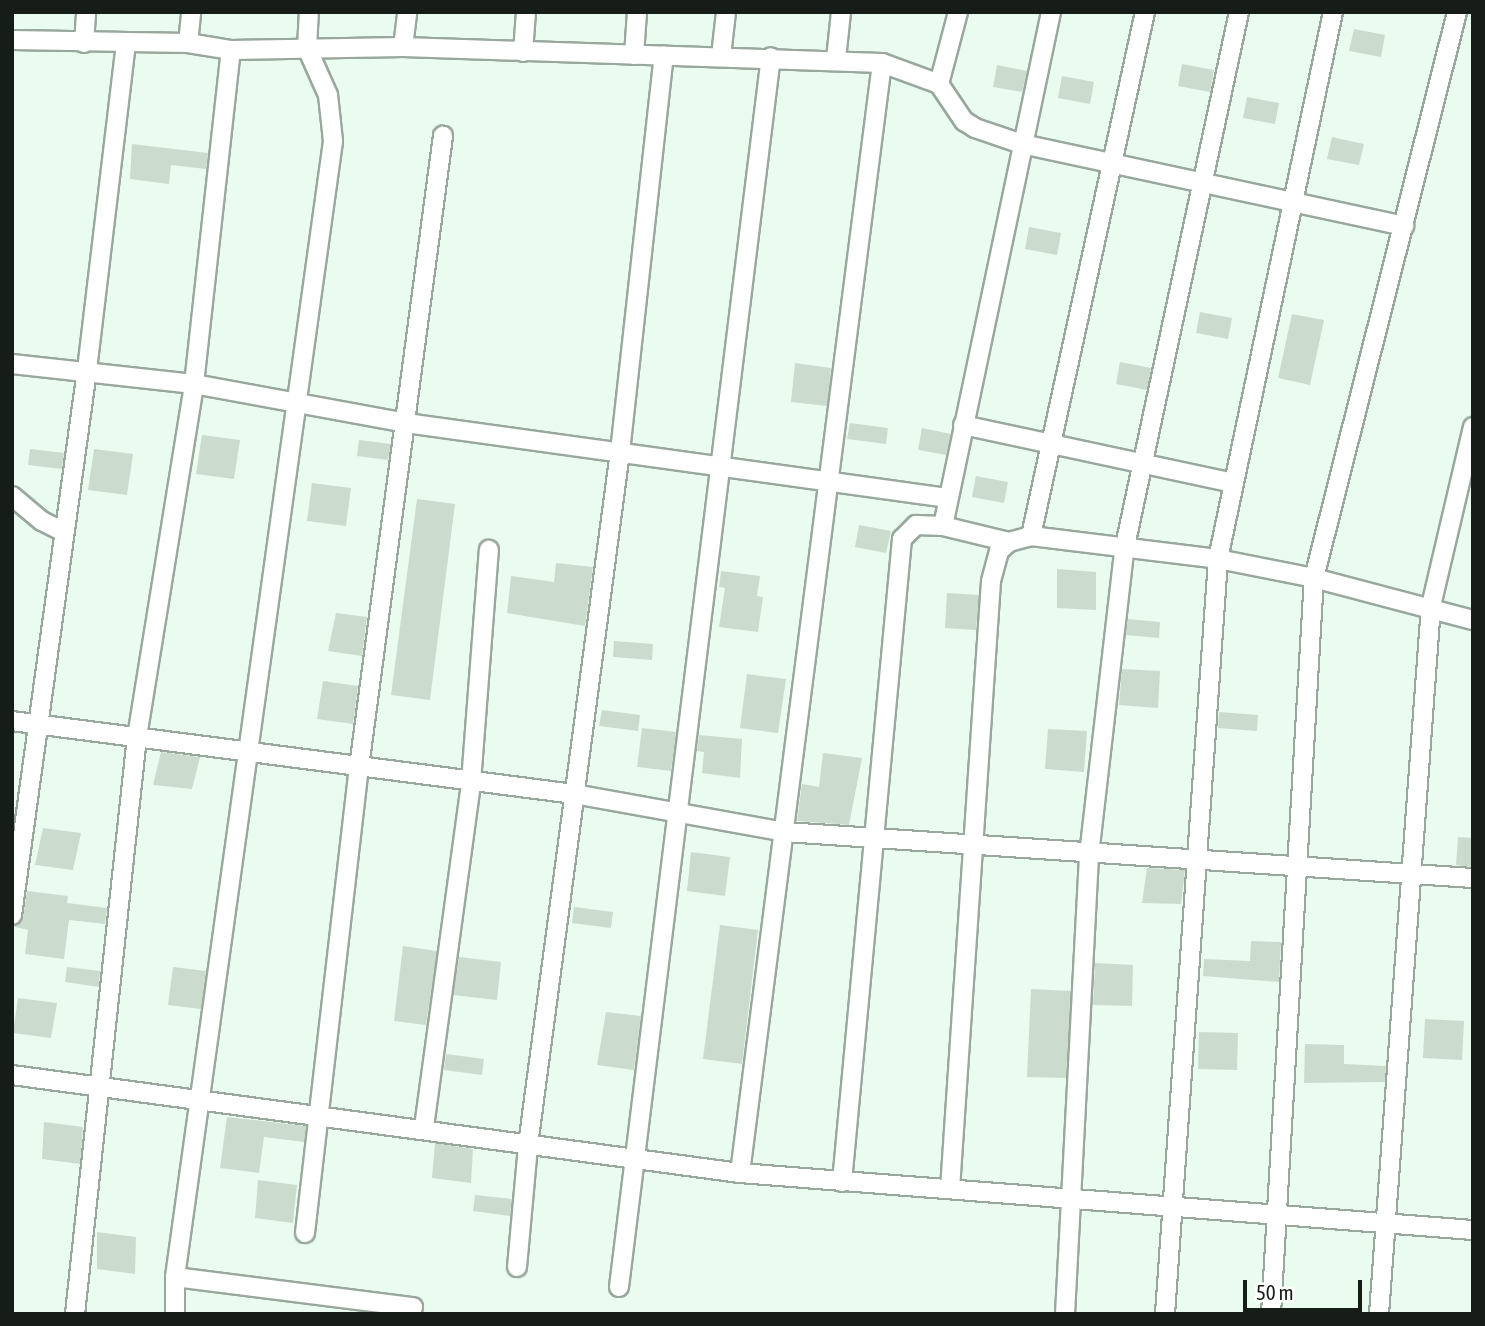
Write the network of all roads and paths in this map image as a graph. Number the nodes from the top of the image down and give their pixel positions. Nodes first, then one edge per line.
1 (86, 12) edge
2 (191, 12) edge
3 (309, 12) edge
4 (407, 12) edge
5 (526, 12) edge
6 (636, 12) edge
7 (726, 12) edge
8 (841, 12) edge
9 (958, 12) edge
10 (1051, 12) edge
11 (1145, 12) edge
12 (1239, 12) edge
13 (1334, 12) edge
14 (1457, 12) edge
15 (84, 43) junction
16 (126, 43) junction
17 (188, 43) junction
18 (13, 44) edge
19 (403, 47) junction
20 (307, 48) junction
21 (231, 50) junction
22 (523, 52) junction
23 (634, 55) junction
24 (664, 55) junction
25 (721, 56) junction
26 (771, 57) junction
27 (836, 59) junction
28 (882, 63) junction
29 (939, 84) junction
30 (443, 136) dead end
31 (1022, 144) junction
32 (1112, 161) junction
33 (1202, 183) junction
34 (1291, 202) junction
35 (1404, 226) junction
36 (12, 364) edge
37 (87, 370) junction
38 (194, 384) junction
39 (296, 405) junction
40 (406, 423) junction
41 (963, 425) junction
42 (1473, 427) edge
43 (1051, 445) junction
44 (620, 452) junction
45 (1141, 466) junction
46 (719, 469) junction
47 (828, 481) junction
48 (1233, 483) junction
49 (12, 496) edge
50 (947, 498) junction
51 (943, 526) junction
52 (64, 531) junction
53 (1031, 536) junction
54 (1009, 542) junction
55 (1125, 546) junction
56 (489, 550) dead end
57 (1218, 559) junction
58 (1314, 578) junction
59 (1430, 606) junction
60 (1473, 620) edge
61 (12, 721) edge
62 (36, 724) junction
63 (137, 737) junction
64 (247, 754) junction
65 (359, 767) junction
66 (471, 782) junction
67 (574, 794) junction
68 (679, 815) junction
69 (785, 832) junction
70 (874, 840) junction
71 (975, 845) junction
72 (1089, 855) junction
73 (1194, 862) junction
74 (1300, 867) junction
75 (1409, 875) junction
76 (1473, 878) edge
77 (12, 915) edge
78 (12, 1075) edge
79 (101, 1088) junction
80 (202, 1099) junction
81 (322, 1114) junction
82 (424, 1127) junction
83 (528, 1145) junction
84 (636, 1156) junction
85 (740, 1173) junction
86 (842, 1182) junction
87 (950, 1189) junction
88 (1069, 1201) junction
89 (1176, 1204) junction
90 (1279, 1212) junction
91 (1385, 1224) junction
92 (1473, 1230) edge
93 (305, 1233) dead end
94 (517, 1266) dead end
95 (175, 1277) junction
96 (619, 1287) dead end
97 (413, 1307) dead end
98 (75, 1314) edge
99 (175, 1314) edge
100 (1065, 1314) edge
101 (1165, 1314) edge
102 (1271, 1314) edge
103 (1379, 1314) edge

1 - 15 street
2 - 17 street
3 - 20 street
4 - 19 street
5 - 22 street
6 - 23 street
7 - 25 street
8 - 27 street
9 - 29 street
10 - 31 street
11 - 32 street
12 - 33 street
13 - 34 street
14 - 35 street
15 - 16 street
15 - 18 street
16 - 17 street
16 - 37 street
17 - 21 street
19 - 20 street
19 - 22 street
20 - 21 street
20 - 39 street
21 - 38 street
22 - 23 street
23 - 24 street
24 - 25 street
24 - 44 street
25 - 26 street
26 - 27 street
26 - 46 street
27 - 28 street
28 - 29 street
28 - 47 street
29 - 31 street
30 - 40 street
31 - 32 street
31 - 41 street
32 - 33 street
32 - 43 street
33 - 34 street
33 - 45 street
34 - 35 street
34 - 48 street
35 - 58 street
36 - 37 street
37 - 38 street
37 - 52 street
38 - 39 street
38 - 63 street
39 - 40 street
39 - 64 street
40 - 44 street
40 - 65 street
41 - 43 street
41 - 50 street
42 - 59 street
43 - 45 street
43 - 53 street
44 - 46 street
44 - 67 street
45 - 48 street
45 - 55 street
46 - 47 street
46 - 68 street
47 - 50 street
47 - 69 street
48 - 57 street
49 - 52 street
50 - 51 street
51 - 54 street
51 - 70 street
52 - 62 street
53 - 54 street
53 - 55 street
54 - 71 street
55 - 57 street
55 - 72 street
56 - 66 street
57 - 58 street
57 - 73 street
58 - 59 street
58 - 74 street
59 - 60 street
59 - 75 street
61 - 62 street
62 - 63 street
62 - 77 street
63 - 64 street
63 - 79 street
64 - 65 street
64 - 80 street
65 - 66 street
65 - 81 street
66 - 67 street
66 - 82 street
67 - 68 street
67 - 83 street
68 - 69 street
68 - 84 street
69 - 70 street
69 - 85 street
70 - 71 street
70 - 86 street
71 - 72 street
71 - 87 street
72 - 73 street
72 - 88 street
73 - 74 street
73 - 89 street
74 - 75 street
74 - 90 street
75 - 76 street
75 - 91 street
78 - 79 street
79 - 80 street
79 - 98 street
80 - 81 street
80 - 95 street
81 - 82 street
81 - 93 street
82 - 83 street
83 - 84 street
83 - 94 street
84 - 85 street
84 - 96 street
85 - 86 street
86 - 87 street
87 - 88 street
88 - 89 street
88 - 100 street
89 - 90 street
89 - 101 street
90 - 91 street
90 - 102 street
91 - 92 street
91 - 103 street
95 - 97 street
95 - 99 street

